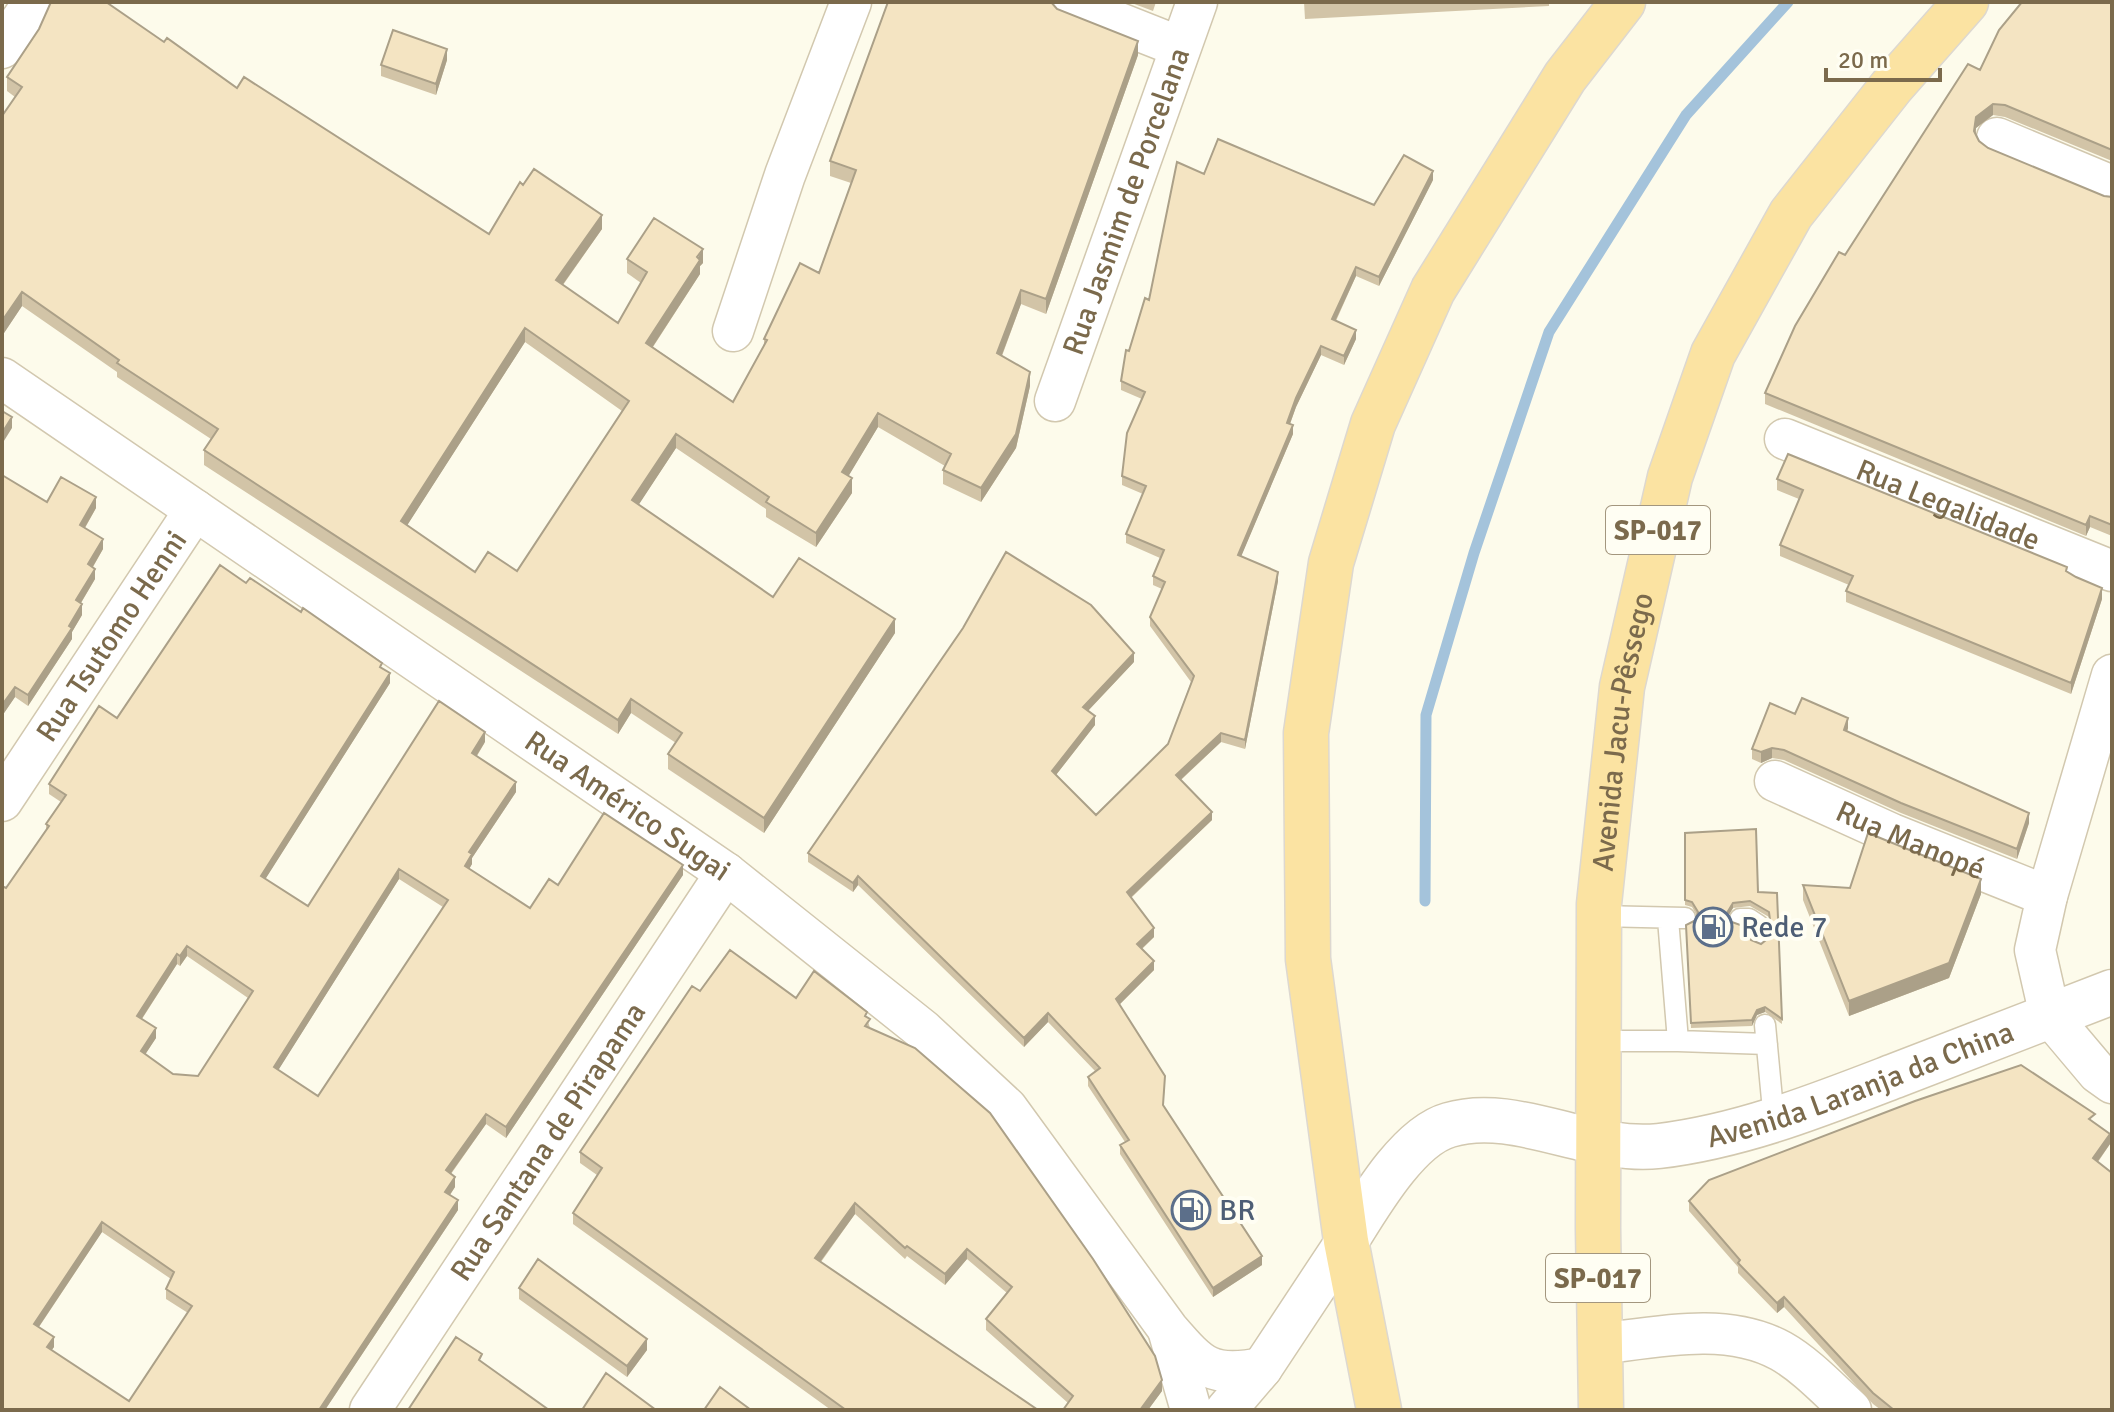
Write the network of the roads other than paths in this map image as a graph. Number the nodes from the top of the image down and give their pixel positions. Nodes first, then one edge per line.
1 (34, 2) edge
2 (851, 2) edge
3 (1066, 2) edge
4 (1197, 2) edge
5 (1623, 2) edge
6 (1966, 2) edge
7 (1180, 47) junction
8 (2, 48) edge
9 (1997, 138) dead end
10 (2112, 186) edge
11 (733, 331) dead end
12 (2, 378) edge
13 (1055, 401) dead end
14 (1785, 439) dead end
15 (195, 510) junction
16 (2112, 571) edge
17 (2112, 675) edge
18 (1775, 781) dead end
19 (2, 801) edge
20 (726, 873) junction
21 (2047, 896) junction
22 (1599, 916) junction
23 (1740, 919) dead end
24 (1760, 937) dead end
25 (2112, 992) edge
26 (2050, 1016) junction
27 (1600, 1041) junction
28 (1678, 1041) junction
29 (2112, 1083) edge
30 (1774, 1121) junction
31 (1601, 1145) junction
32 (1346, 1241) junction
33 (1168, 1329) junction
34 (1600, 1344) junction
35 (1262, 1368) junction
36 (370, 1410) edge
37 (1191, 1410) edge
38 (1226, 1410) edge
39 (1379, 1410) edge
40 (1601, 1410) edge
41 (1851, 1410) edge

1 - 8 street
2 - 11 street
3 - 7 street
4 - 7 street, Rua Jasmim de Porcelana
5 - 32 highway
6 - 22 highway, Avenida Jacu-Pêssego / SP-017
7 - 13 street, Rua Jasmim de Porcelana
9 - 10 street
12 - 15 street, Rua Américo Sugai
14 - 16 street, Rua Legalidade
15 - 19 street, Rua Tsutomo Henni
15 - 20 street, Rua Américo Sugai
17 - 21 street
18 - 21 street, Rua Manopé
20 - 33 street, Rua Américo Sugai
20 - 36 street, Rua Santana de Pirapama
21 - 26 street
22 - 27 highway, Avenida Jacu-Pêssego / SP-017
22 - 28 lane
23 - 24 lane
25 - 26 street, Avenida Laranja da China
26 - 29 street
26 - 30 street, Avenida Laranja da China
27 - 28 lane
27 - 31 highway, Avenida Jacu-Pêssego / SP-017
28 - 30 lane
30 - 31 street, Avenida Laranja da China
31 - 32 street
31 - 34 highway, Avenida Jacu-Pêssego / SP-017
32 - 35 street
32 - 39 highway
33 - 35 street, Rua Américo Sugai
33 - 37 street, Rua Américo Sugai
34 - 40 highway, Avenida Jacu-Pêssego / SP-017
34 - 41 street
35 - 38 street

